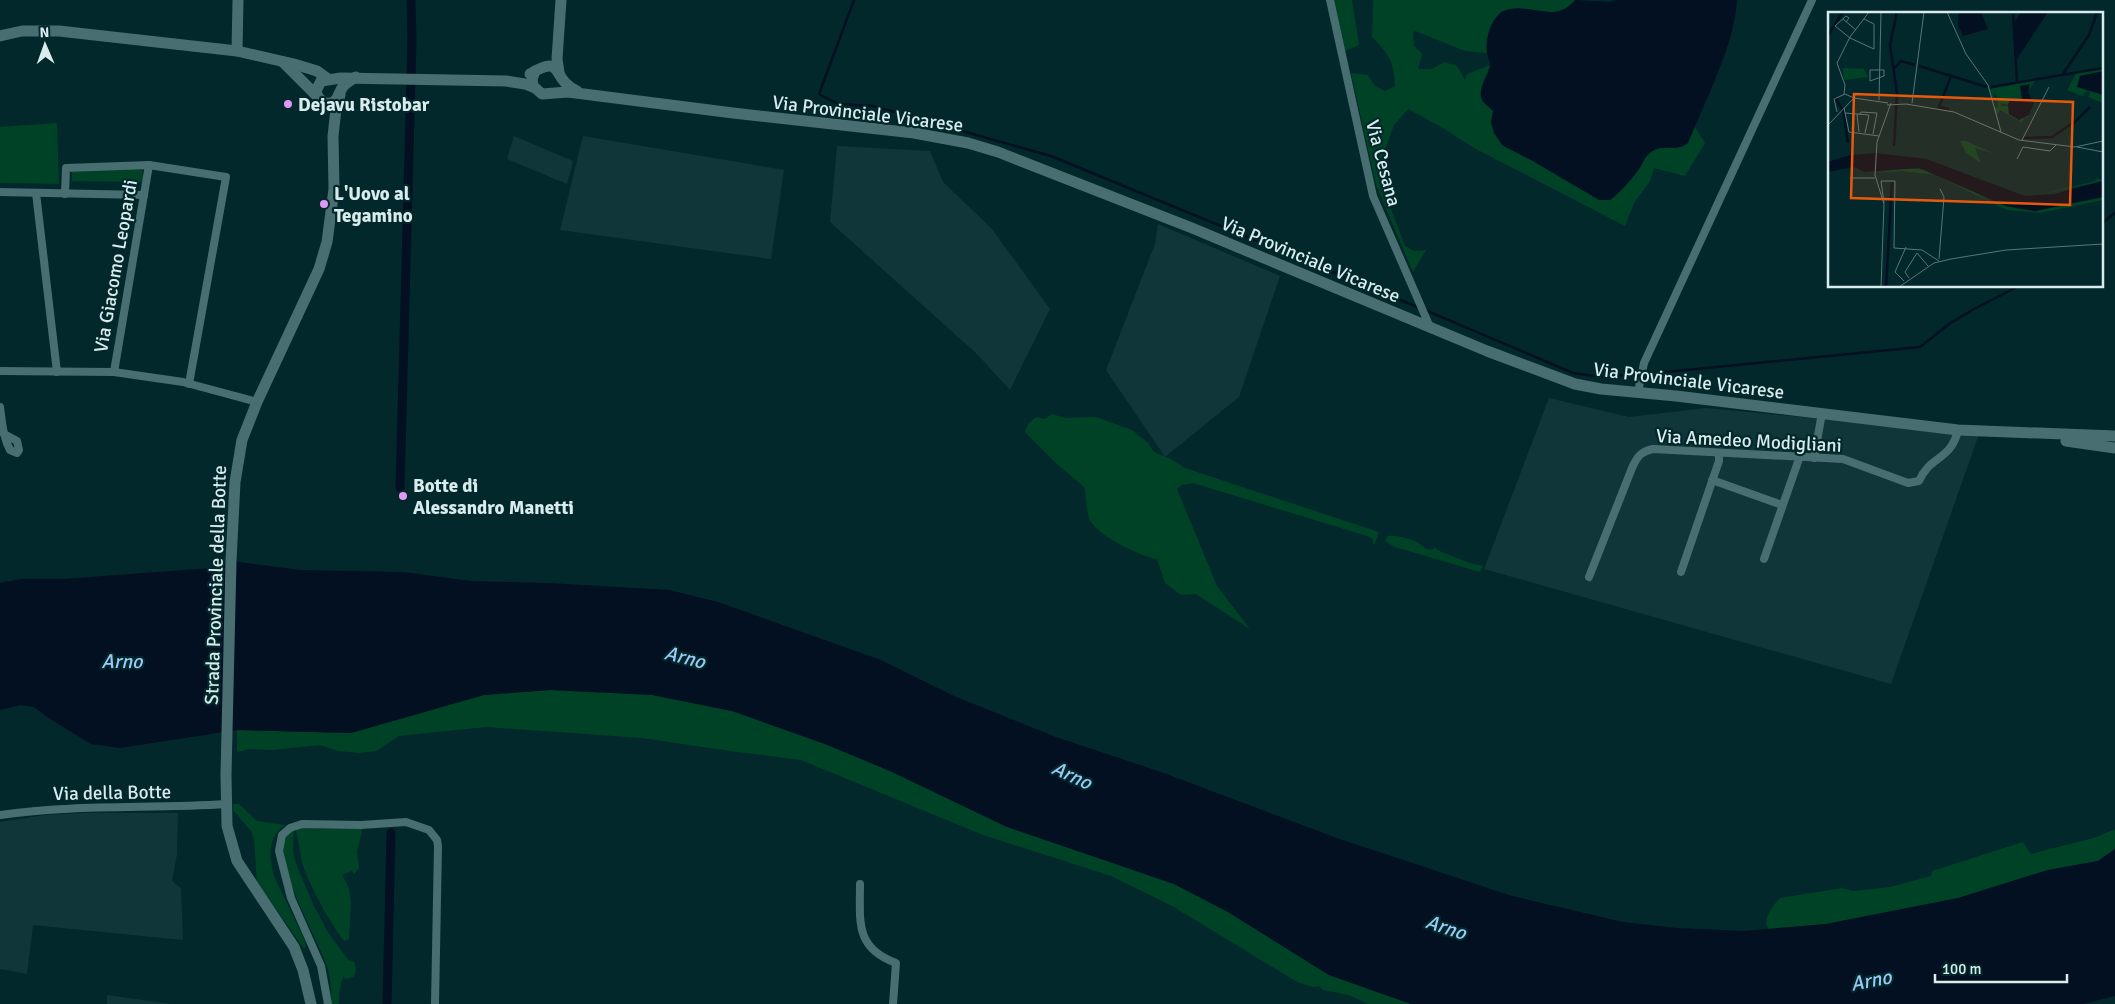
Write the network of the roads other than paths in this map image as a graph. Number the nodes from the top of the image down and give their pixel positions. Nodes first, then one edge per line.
1 (238, 0) edge
2 (561, 0) edge
3 (1330, 0) edge
4 (1812, 0) edge
5 (559, 20) junction
6 (0, 36) edge
7 (237, 51) junction
8 (283, 62) junction
9 (539, 68) junction
10 (560, 75) junction
11 (360, 77) junction
12 (330, 79) junction
13 (506, 81) junction
14 (535, 88) junction
15 (340, 93) junction
16 (553, 93) junction
17 (585, 94) junction
18 (319, 100) junction
19 (333, 136) junction
20 (149, 164) junction
21 (0, 192) edge
22 (36, 193) junction
23 (65, 194) junction
24 (144, 195) junction
25 (1430, 327) junction
26 (0, 371) edge
27 (57, 372) junction
28 (114, 372) junction
29 (189, 384) junction
30 (1638, 392) junction
31 (256, 402) junction
32 (0, 407) edge
33 (1822, 413) junction
34 (2115, 428) edge
35 (1958, 430) junction
36 (4, 434) dead end
37 (2028, 434) junction
38 (2115, 436) edge
39 (2115, 448) edge
40 (1719, 453) junction
41 (1800, 456) junction
42 (1814, 458) junction
43 (1712, 480) junction
44 (1782, 505) junction
45 (1764, 559) dead end
46 (1680, 572) dead end
47 (1589, 577) dead end
48 (226, 804) junction
49 (0, 815) edge
50 (860, 884) dead end
51 (311, 1004) edge
52 (328, 1004) edge
53 (435, 1004) edge
54 (893, 1004) edge

1 - 7 main road
2 - 5 main road
3 - 25 street, Via Cesana
4 - 30 street
5 - 9 main road
5 - 10 main road
6 - 7 main road
7 - 8 main road
8 - 12 main road
8 - 18 main road
9 - 10 main road, Via Provinciale Vicarese
9 - 13 main road, Via Provinciale Vicarese
9 - 14 main road
10 - 16 main road
10 - 17 main road, Via Provinciale Vicarese
11 - 12 main road, Via Provinciale Vicarese
11 - 13 main road, Via Provinciale Vicarese
11 - 15 main road
12 - 15 main road
12 - 18 main road
13 - 14 main road, Via Provinciale Vicarese
14 - 16 main road, Via Provinciale Vicarese
15 - 18 main road
15 - 19 main road, Strada Provinciale della Botte
16 - 17 main road, Via Provinciale Vicarese
17 - 25 main road, Via Provinciale Vicarese
18 - 19 main road, Strada Provinciale della Botte
19 - 31 main road, Strada Provinciale della Botte
20 - 23 street
20 - 24 street, Via Giacomo Leopardi
20 - 29 street
21 - 22 street
22 - 23 street
22 - 27 street
23 - 24 street
24 - 28 street, Via Giacomo Leopardi
25 - 30 main road, Via Provinciale Vicarese
26 - 27 street
27 - 28 street
28 - 29 street
29 - 31 street
30 - 33 main road, Via Provinciale Vicarese
31 - 48 main road, Strada Provinciale della Botte
32 - 36 street
33 - 35 main road, Via Provinciale Vicarese
33 - 42 street
34 - 37 main road, Via Provinciale Vicarese
35 - 37 main road, Via Provinciale Vicarese
35 - 42 street, Via Amedeo Modigliani
37 - 38 main road, Via Provinciale Vicarese
37 - 39 main road, Via Provinciale Vicarese
40 - 41 street, Via Amedeo Modigliani
40 - 43 street
40 - 47 street, Via Amedeo Modigliani
41 - 42 street, Via Amedeo Modigliani
41 - 44 street
43 - 44 street
43 - 46 street
44 - 45 street
48 - 49 street, Via della Botte
48 - 51 main road, Strada Provinciale della Botte
50 - 54 street
52 - 53 street

